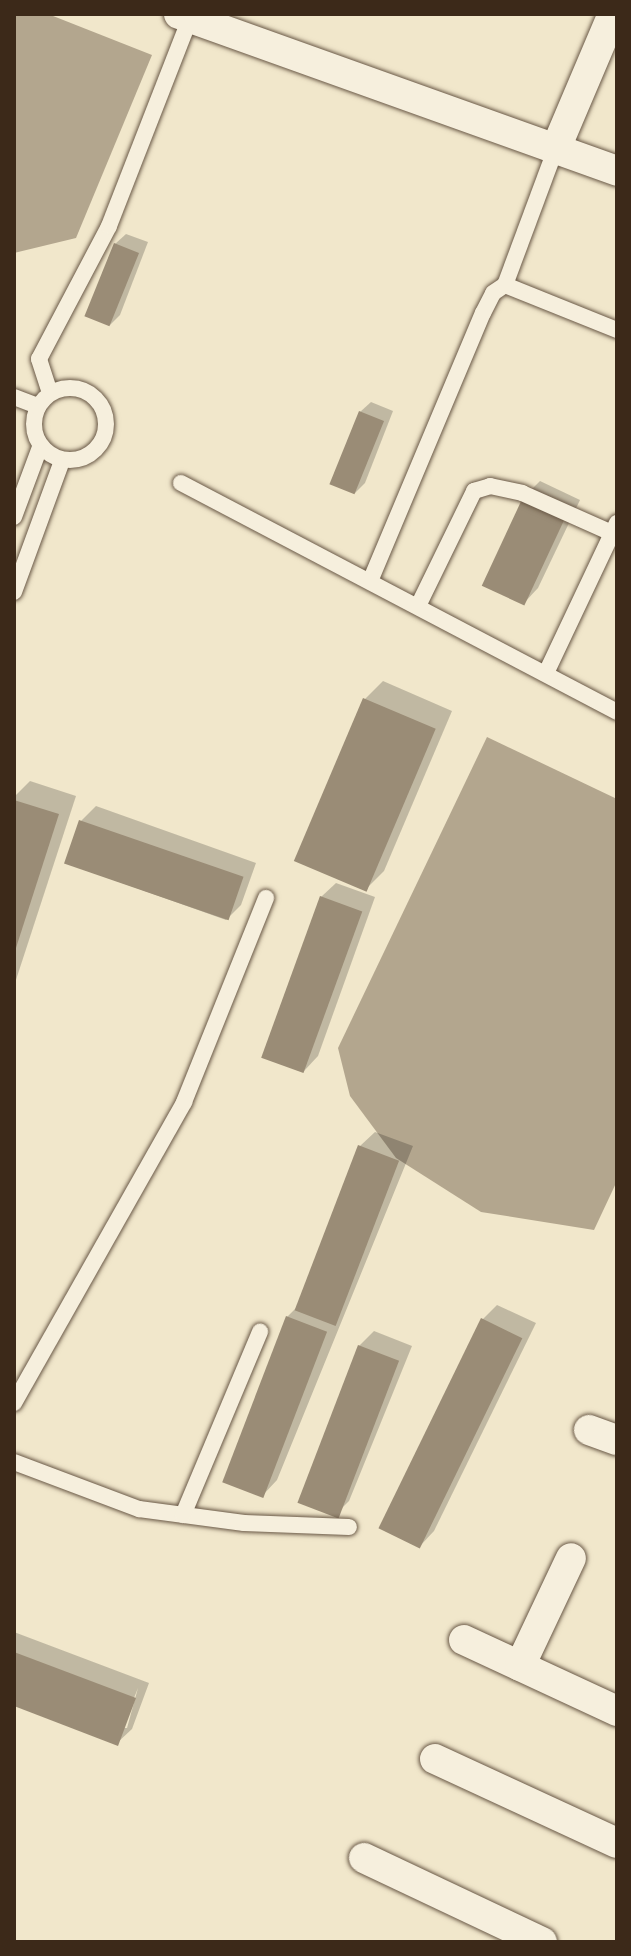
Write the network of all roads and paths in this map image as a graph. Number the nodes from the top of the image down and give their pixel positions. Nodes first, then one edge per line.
1 (613, 14) edge
2 (184, 16) edge
3 (556, 148) junction
4 (617, 171) edge
5 (505, 285) junction
6 (617, 330) edge
7 (50, 393) junction
8 (14, 397) edge
9 (38, 406) junction
10 (40, 447) junction
11 (62, 461) junction
12 (181, 483) dead end
13 (14, 517) edge
14 (614, 528) edge
15 (371, 579) junction
16 (14, 592) edge
17 (419, 604) junction
18 (547, 671) junction
19 (617, 712) edge
20 (266, 898) dead end
21 (260, 1332) dead end
22 (14, 1403) edge
23 (589, 1430) dead end
24 (617, 1440) edge
25 (14, 1462) edge
26 (183, 1515) junction
27 (349, 1527) dead end
28 (571, 1558) dead end
29 (464, 1640) dead end
30 (520, 1666) junction
31 (617, 1711) edge
32 (435, 1759) dead end
33 (617, 1843) edge
34 (364, 1858) dead end
35 (542, 1942) edge

1 - 3 street
2 - 3 street
2 - 7 lane
3 - 4 street
3 - 5 lane
5 - 6 lane
5 - 15 lane
7 - 9 lane
7 - 11 lane
8 - 9 lane
9 - 10 lane
10 - 11 lane
10 - 13 lane
11 - 16 lane
12 - 15 lane
14 - 17 lane
14 - 18 lane
15 - 17 lane
17 - 18 lane
18 - 19 lane
20 - 22 lane
21 - 26 lane
23 - 24 street
25 - 26 lane
26 - 27 lane
28 - 30 street
29 - 30 street
30 - 31 street
32 - 33 street
34 - 35 street

